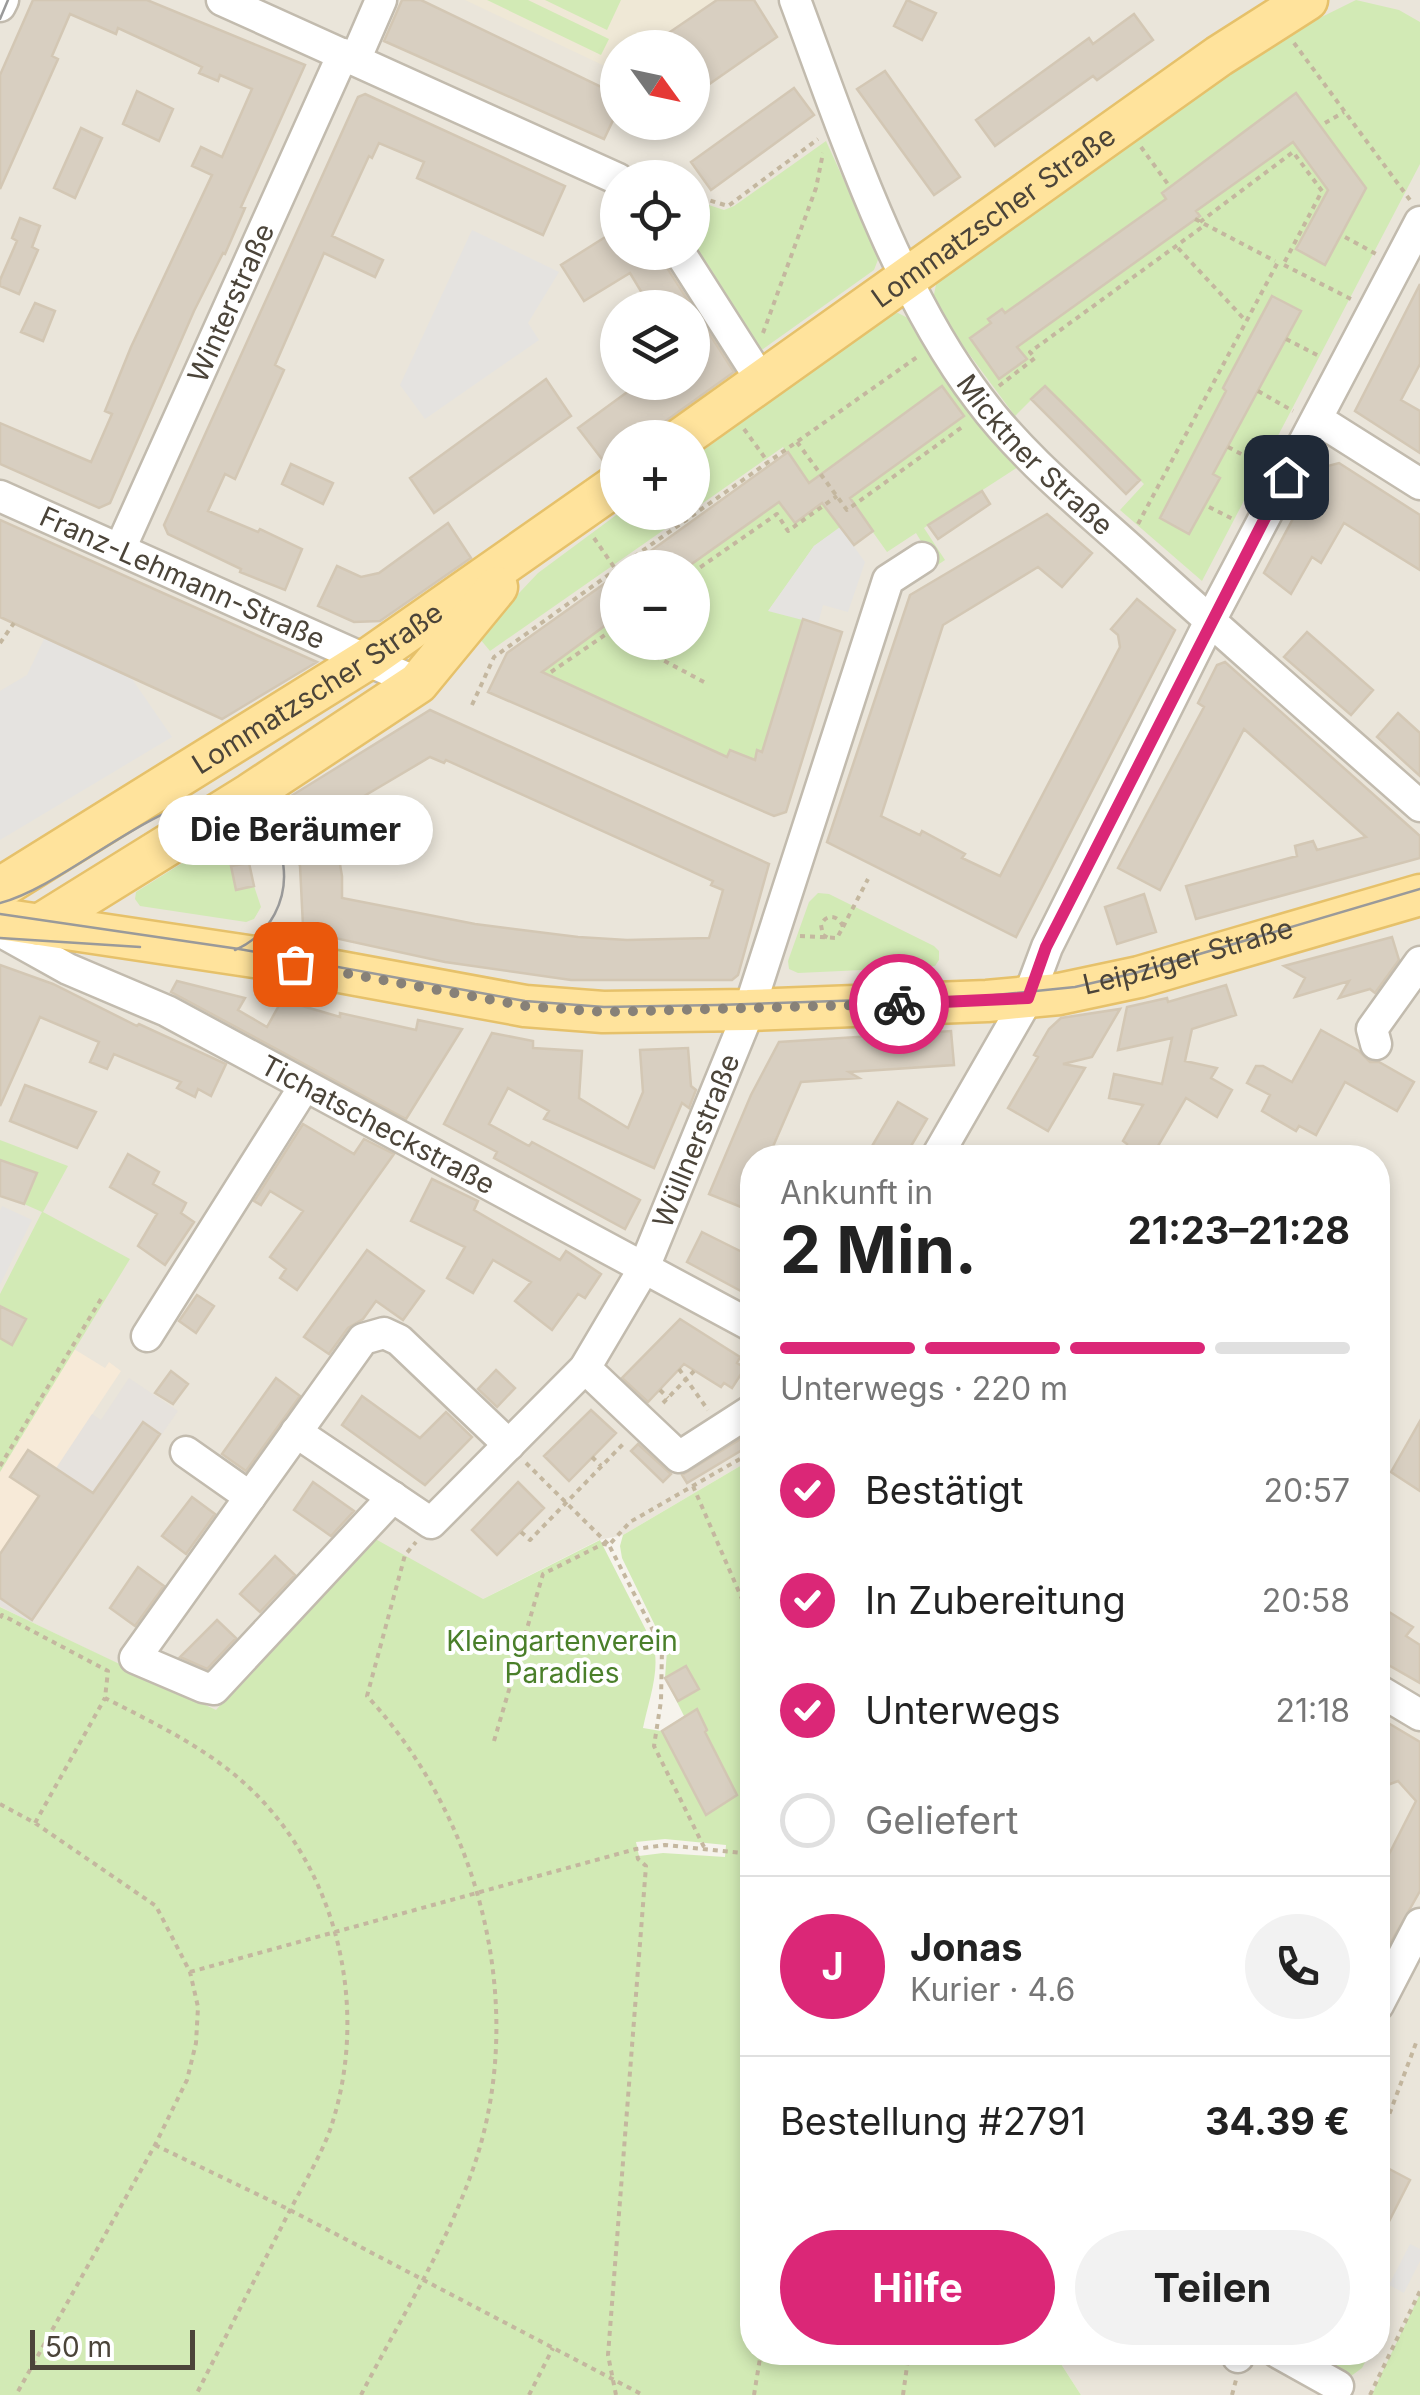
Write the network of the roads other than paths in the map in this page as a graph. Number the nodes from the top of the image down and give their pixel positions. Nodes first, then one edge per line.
1 (222, 0) edge
2 (381, 0) edge
3 (794, 0) edge
4 (1293, 6) edge
5 (349, 57) junction
6 (600, 172) edge
7 (1420, 222) edge
8 (691, 270) edge
9 (905, 276) junction
10 (757, 373) junction
11 (706, 420) edge
12 (1316, 421) junction
13 (1420, 484) edge
14 (0, 496) edge
15 (600, 497) edge
16 (528, 549) junction
17 (120, 550) junction
18 (922, 558) dead end
19 (1210, 622) junction
20 (368, 659) junction
21 (418, 683) junction
22 (221, 749) junction
23 (250, 794) junction
24 (1420, 806) edge
25 (0, 888) edge
26 (1418, 904) edge
27 (13, 925) edge
28 (1420, 962) edge
29 (1028, 998) junction
30 (748, 1010) junction
31 (1376, 1044) dead end
32 (304, 1087) junction
33 (943, 1145) edge
34 (643, 1270) junction
35 (740, 1320) edge
36 (147, 1336) dead end
37 (585, 1368) junction
38 (740, 1418) edge
39 (296, 1432) junction
40 (509, 1445) junction
41 (186, 1452) dead end
42 (392, 1497) junction
43 (250, 1498) junction
44 (1390, 1697) edge
45 (1420, 1716) edge
46 (1420, 1924) edge
47 (1390, 1982) edge
48 (1300, 2365) edge
49 (1338, 2386) dead end

1 - 5 street
2 - 5 street, Winterstraße
3 - 9 street, Micktner Straße
4 - 9 main road, Lommatzscher Straße
5 - 6 street
5 - 17 street, Winterstraße
7 - 12 street
8 - 10 street
9 - 10 main road, Lommatzscher Straße
9 - 19 street, Micktner Straße
10 - 11 main road, Lommatzscher Straße
12 - 13 street
12 - 19 street
14 - 17 street, Franz-Lehmann-Straße
15 - 16 main road, Lommatzscher Straße
16 - 20 main road, Lommatzscher Straße
16 - 21 main road, Lommatzscher Straße
17 - 20 street, Franz-Lehmann-Straße
18 - 30 street, Wüllnerstraße
19 - 24 street, Micktner Straße
19 - 29 street
20 - 21 street, Franz-Lehmann-Straße
20 - 22 main road, Lommatzscher Straße
21 - 23 main road, Lommatzscher Straße
22 - 23 street
22 - 25 main road, Lommatzscher Straße
23 - 27 main road, Lommatzscher Straße
26 - 29 main road, Leipziger Straße
27 - 30 main road, Leipziger Straße
27 - 32 street, Tichatscheckstraße
28 - 31 street
29 - 30 main road, Leipziger Straße
29 - 33 street
30 - 34 street, Wüllnerstraße
32 - 34 street, Tichatscheckstraße
32 - 36 street
34 - 35 street, Tichatscheckstraße
34 - 37 street, Wüllnerstraße
37 - 38 street
37 - 40 street, Wüllnerstraße
39 - 40 street
39 - 42 street
39 - 43 street
40 - 42 street, Wüllnerstraße
41 - 43 street
42 - 43 street
44 - 45 street
46 - 47 street
48 - 49 street

